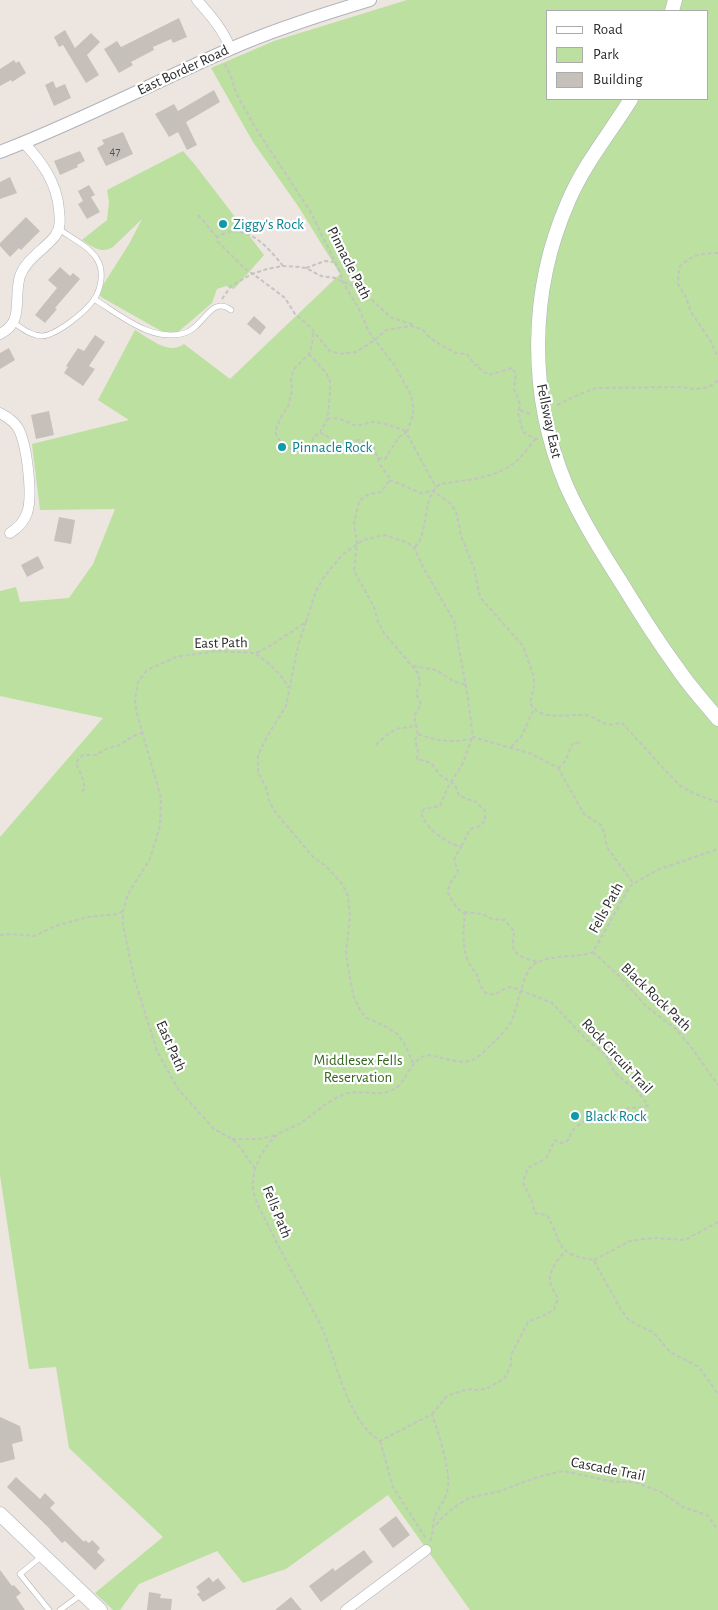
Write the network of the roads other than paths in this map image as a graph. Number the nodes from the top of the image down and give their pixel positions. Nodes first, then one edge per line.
1 (197, 0) edge
2 (370, 0) edge
3 (225, 51) junction
4 (630, 100) edge
5 (24, 143) junction
6 (0, 152) edge
7 (59, 229) junction
8 (94, 299) junction
9 (231, 310) dead end
10 (14, 323) junction
11 (0, 334) edge
12 (0, 413) edge
13 (10, 533) dead end
14 (718, 720) edge
15 (0, 1514) edge
16 (426, 1550) road end
17 (42, 1555) junction
18 (82, 1593) junction
19 (49, 1610) edge
20 (60, 1610) edge
21 (100, 1610) edge
22 (346, 1610) edge

1 - 3 street
2 - 3 street, East Border Road
3 - 5 street, East Border Road
4 - 14 main road, Fellsway East
5 - 6 street, East Border Road
5 - 7 street
7 - 8 lane
7 - 10 street
8 - 9 lane
8 - 10 lane
10 - 11 street
12 - 13 street
15 - 17 main road
16 - 22 street
17 - 18 main road
17 - 19 lane
18 - 20 lane
18 - 21 main road

